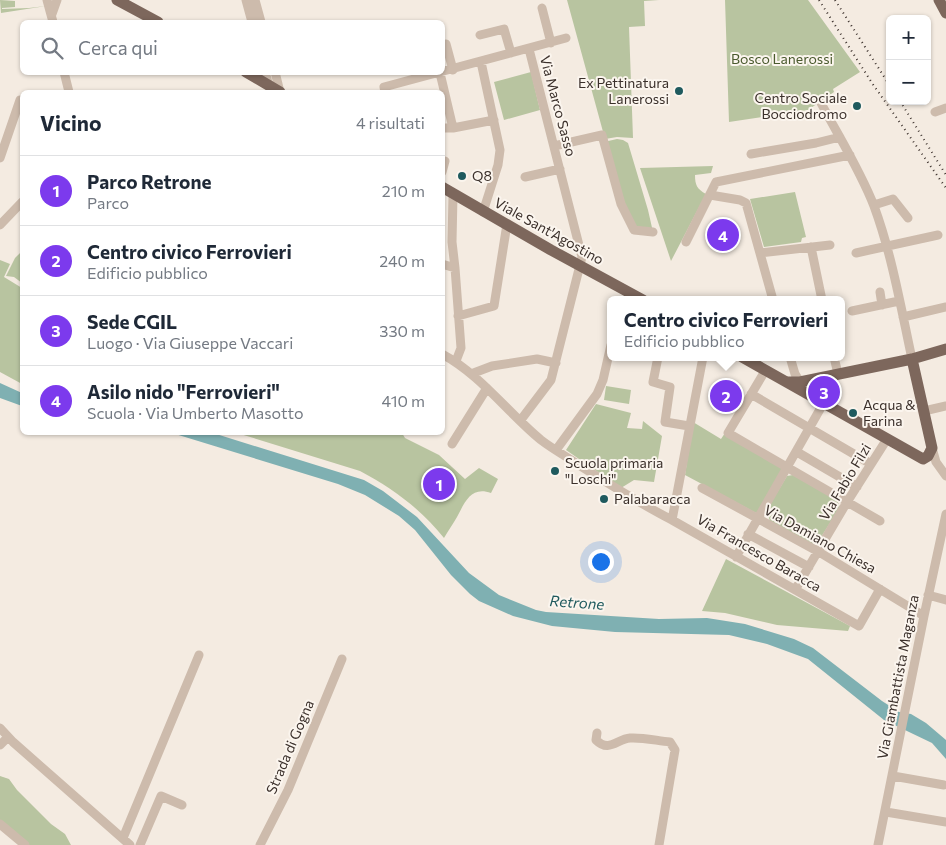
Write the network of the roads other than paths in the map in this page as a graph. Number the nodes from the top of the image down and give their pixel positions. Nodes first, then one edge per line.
1 (47, 0) edge
2 (57, 0) edge
3 (117, 0) edge
4 (246, 0) edge
5 (255, 0) edge
6 (542, 8) dead end
7 (52, 20) edge
8 (154, 20) edge
9 (251, 20) edge
10 (260, 20) edge
11 (480, 35) dead end
12 (566, 38) dead end
13 (551, 43) junction
14 (446, 44) dead end
15 (529, 49) junction
16 (511, 54) junction
17 (481, 62) junction
18 (453, 70) junction
19 (445, 72) edge
20 (64, 75) edge
21 (251, 75) edge
22 (266, 75) edge
23 (275, 75) edge
24 (434, 75) edge
25 (441, 75) edge
26 (269, 86) junction
27 (66, 90) edge
28 (276, 90) edge
29 (279, 90) edge
30 (385, 90) edge
31 (444, 90) edge
32 (445, 93) edge
33 (20, 100) edge
34 (821, 103) dead end
35 (946, 108) edge
36 (935, 112) dead end
37 (494, 120) junction
38 (445, 128) edge
39 (454, 128) junction
40 (840, 137) junction
41 (554, 146) junction
42 (751, 154) dead end
43 (850, 154) junction
44 (0, 158) edge
45 (560, 169) junction
46 (525, 177) dead end
47 (445, 189) edge
48 (453, 194) junction
49 (710, 195) junction
50 (20, 204) edge
51 (874, 205) junction
52 (483, 212) junction
53 (908, 218) dead end
54 (507, 224) junction
55 (0, 225) edge
56 (653, 232) dead end
57 (938, 235) dead end
58 (686, 242) dead end
59 (830, 245) dead end
60 (886, 246) junction
61 (812, 247) junction
62 (760, 253) junction
63 (856, 253) dead end
64 (445, 265) edge
65 (581, 266) junction
66 (455, 268) junction
67 (880, 292) dead end
68 (624, 295) edge
69 (772, 296) edge
70 (821, 296) edge
71 (899, 301) junction
72 (882, 305) junction
73 (946, 307) edge
74 (852, 311) dead end
75 (458, 316) junction
76 (903, 317) junction
77 (946, 349) edge
78 (445, 356) edge
79 (912, 359) junction
80 (456, 361) junction
81 (607, 361) edge
82 (657, 361) edge
83 (702, 361) edge
84 (749, 361) edge
85 (791, 361) edge
86 (835, 361) edge
87 (556, 363) junction
88 (765, 371) junction
89 (471, 374) junction
90 (838, 374) junction
91 (800, 385) junction
92 (487, 388) junction
93 (752, 394) junction
94 (823, 404) junction
95 (946, 406) edge
96 (924, 411) junction
97 (520, 421) junction
98 (690, 426) junction
99 (811, 428) junction
100 (887, 439) junction
101 (452, 444) dead end
102 (932, 448) junction
103 (556, 450) junction
104 (797, 452) junction
105 (923, 459) junction
106 (870, 464) junction
107 (788, 467) junction
108 (943, 472) edge
109 (857, 487) junction
110 (702, 488) dead end
111 (847, 502) junction
112 (946, 514) edge
113 (757, 519) junction
114 (672, 520) junction
115 (880, 521) dead end
116 (748, 534) junction
117 (819, 552) junction
118 (736, 557) junction
119 (810, 567) junction
120 (880, 589) junction
121 (795, 590) junction
122 (928, 595) junction
123 (946, 600) edge
124 (924, 616) junction
125 (199, 655) dead end
126 (342, 659) dead end
127 (0, 728) edge
128 (597, 733) dead end
129 (8, 736) junction
130 (0, 745) edge
131 (893, 776) junction
132 (944, 785) dead end
133 (182, 805) dead end
134 (886, 812) junction
135 (946, 822) edge
136 (0, 824) edge
137 (126, 842) edge
138 (25, 845) edge
139 (140, 845) edge
140 (260, 845) edge
141 (659, 845) edge
142 (878, 845) edge

1 - 7 street
2 - 7 street
3 - 8 main road
4 - 9 street
5 - 10 street
6 - 13 street
11 - 16 street
12 - 13 street
13 - 15 street
14 - 18 street
15 - 16 street
15 - 41 street, Via Marco Sasso
16 - 17 street
17 - 18 street
17 - 37 street
18 - 19 street
20 - 27 street
21 - 26 main road
22 - 26 street
23 - 29 street
24 - 30 street
25 - 31 street
26 - 28 main road
32 - 39 street
33 - 44 street
34 - 40 street
35 - 36 street
37 - 39 street
37 - 52 street
38 - 39 street
40 - 42 street
40 - 43 street
41 - 45 street, Via Marco Sasso
41 - 56 street
43 - 49 street
43 - 51 street
45 - 46 street, Via Marco Sasso
45 - 65 street, Via Marco Sasso
47 - 48 main road, Viale Sant'Agostino
48 - 52 main road, Viale Sant'Agostino
48 - 66 street
49 - 58 street
49 - 62 street
50 - 55 street
51 - 53 street
51 - 60 street
52 - 54 main road, Viale Sant'Agostino
54 - 65 main road, Viale Sant'Agostino
54 - 75 street
57 - 60 street
59 - 61 street
60 - 63 street
60 - 71 street
61 - 62 street
61 - 70 street
62 - 69 street
64 - 66 street
65 - 68 main road, Viale Sant'Agostino
65 - 87 street
66 - 75 street
67 - 72 street
71 - 72 street
71 - 76 street
72 - 74 street
73 - 76 street
75 - 80 street
76 - 79 street
77 - 79 main road
78 - 80 street, Via Francesco Baracca
79 - 90 main road
79 - 96 main road
80 - 89 street, Via Francesco Baracca
81 - 103 street
82 - 98 street
83 - 98 street
84 - 88 main road
85 - 91 street
86 - 90 street
87 - 89 street
87 - 97 street
88 - 91 main road
88 - 93 street
89 - 92 street, Via Francesco Baracca
90 - 91 main road
91 - 94 main road
92 - 97 street, Via Francesco Baracca
92 - 101 street
93 - 99 street
93 - 107 street
94 - 99 street
94 - 100 main road
95 - 96 street
96 - 102 main road
97 - 103 street, Via Francesco Baracca
98 - 114 street
99 - 104 street
99 - 106 street
100 - 105 main road
100 - 106 street, Via Fabio Filzi
102 - 105 main road
102 - 108 street
103 - 114 street, Via Francesco Baracca
104 - 107 street
104 - 109 street
105 - 108 street
106 - 109 street, Via Fabio Filzi
107 - 111 street
107 - 113 street
109 - 111 street, Via Fabio Filzi
110 - 113 street, Via Damiano Chiesa
111 - 115 street
111 - 117 street, Via Fabio Filzi
112 - 122 street, Via Giambattista Maganza
113 - 116 street
113 - 117 street, Via Damiano Chiesa
114 - 118 street, Via Francesco Baracca
116 - 118 street
116 - 119 street
117 - 119 street, Via Fabio Filzi
117 - 120 street, Via Damiano Chiesa
118 - 121 street, Via Francesco Baracca
119 - 121 street, Via Fabio Filzi
120 - 121 street, Via Francesco Baracca
120 - 124 street, Via Damiano Chiesa
122 - 123 street
122 - 124 street, Via Giambattista Maganza
124 - 131 street, Via Giambattista Maganza
125 - 137 street
126 - 140 street, Strada di Gogna
127 - 129 street
128 - 141 street
129 - 130 street
129 - 137 street
131 - 132 street
131 - 134 street, Via Giambattista Maganza
133 - 139 street
134 - 135 street
134 - 142 street, Via Giambattista Maganza
136 - 138 street

